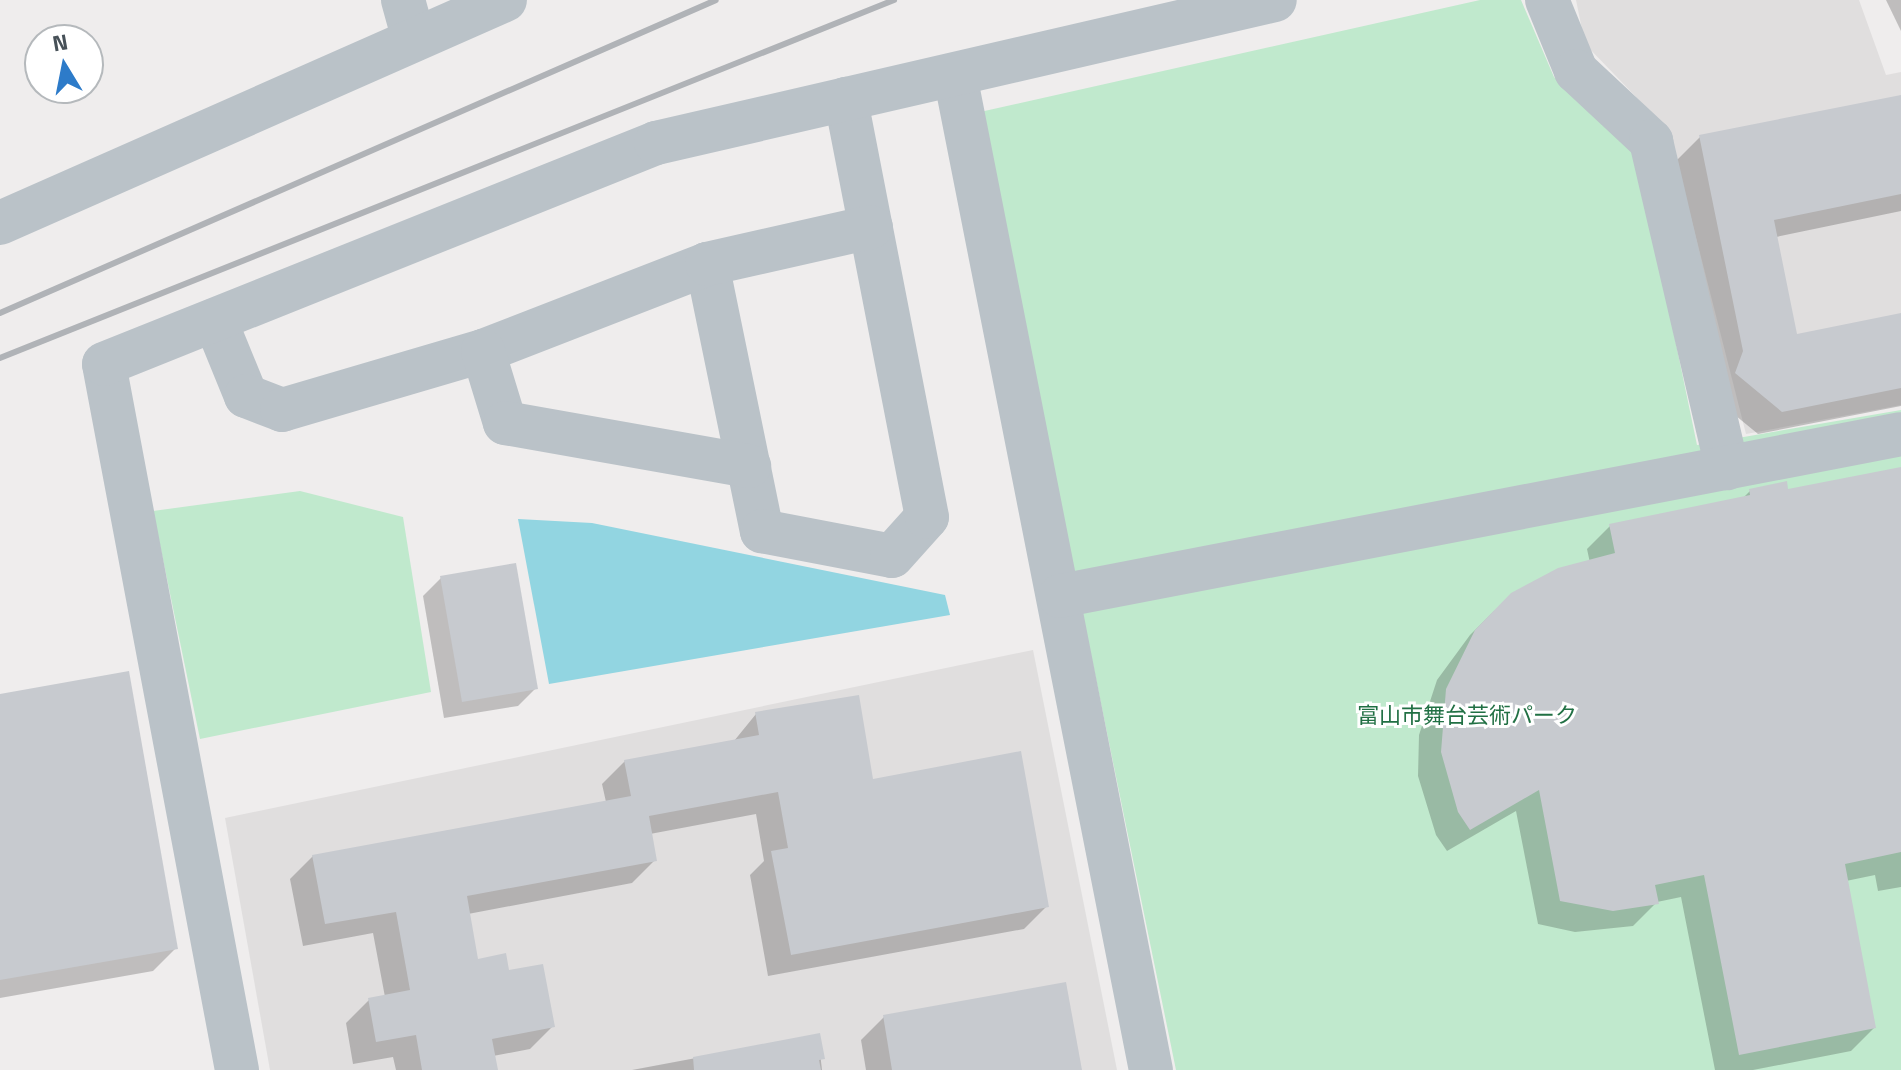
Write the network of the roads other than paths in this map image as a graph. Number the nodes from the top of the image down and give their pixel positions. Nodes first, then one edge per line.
1 (505, 0) edge
2 (1275, 0) edge
3 (1547, 0) edge
4 (408, 20) edge
5 (955, 75) junction
6 (846, 99) junction
7 (0, 223) edge
8 (871, 227) junction
9 (707, 264) junction
10 (215, 320) junction
11 (483, 351) junction
12 (1901, 434) edge
13 (749, 466) junction
14 (1727, 468) junction
15 (1060, 596) junction
16 (237, 1070) edge
17 (1151, 1070) edge

1 - 4 street
2 - 5 street
3 - 14 street
4 - 7 street
5 - 6 street
5 - 15 street
6 - 8 street
6 - 10 street
8 - 9 street
8 - 13 street
9 - 11 street
9 - 13 street
10 - 11 street
10 - 16 street
11 - 13 street
12 - 14 street
14 - 15 street
15 - 17 street

